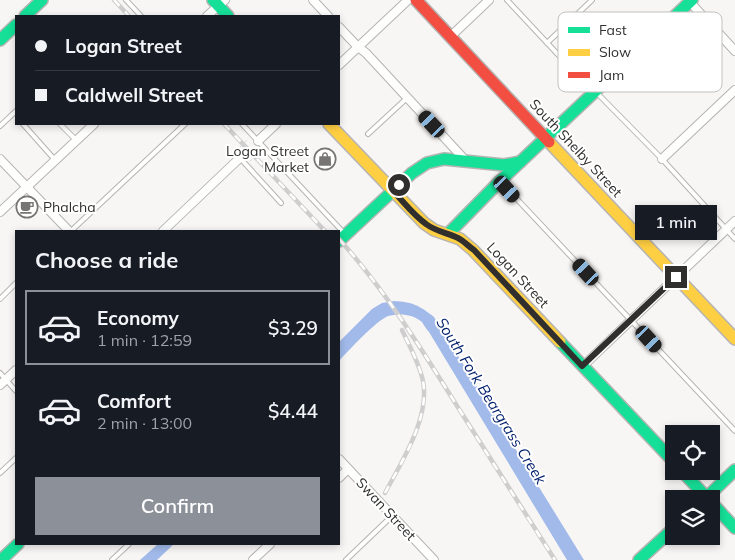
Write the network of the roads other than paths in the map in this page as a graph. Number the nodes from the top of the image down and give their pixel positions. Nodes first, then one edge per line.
1 (42, 0) edge
2 (126, 0) edge
3 (313, 0) edge
4 (408, 0) edge
5 (416, 0) edge
6 (490, 0) edge
7 (506, 0) edge
8 (592, 0) edge
9 (690, 1) edge
10 (218, 2) edge
11 (579, 12) edge
12 (679, 12) edge
13 (700, 12) edge
14 (26, 15) edge
15 (140, 15) edge
16 (208, 15) edge
17 (227, 15) edge
18 (327, 15) edge
19 (15, 25) edge
20 (340, 28) edge
21 (558, 32) edge
22 (450, 37) junction
23 (722, 37) edge
24 (0, 40) edge
25 (547, 43) junction
26 (358, 47) junction
27 (735, 51) edge
28 (558, 54) edge
29 (340, 64) edge
30 (735, 90) edge
31 (595, 93) joint
32 (407, 98) junction
33 (15, 112) edge
34 (23, 125) edge
35 (61, 125) edge
36 (93, 125) edge
37 (185, 125) edge
38 (243, 125) edge
39 (275, 125) edge
40 (330, 125) edge
41 (0, 126) edge
42 (368, 134) dead end
43 (547, 138) junction
44 (76, 140) junction
45 (258, 141) junction
46 (243, 155) joint
47 (0, 159) edge
48 (662, 159) junction
49 (56, 160) junction
50 (466, 161) junction
51 (522, 162) junction
52 (500, 182) junction
53 (27, 187) junction
54 (392, 190) junction
55 (281, 203) dead end
56 (0, 212) edge
57 (735, 221) edge
58 (726, 229) junction
59 (69, 230) edge
60 (71, 230) edge
61 (164, 230) edge
62 (336, 230) edge
63 (448, 234) junction
64 (342, 237) edge
65 (735, 239) edge
66 (676, 277) junction
67 (15, 285) edge
68 (0, 299) edge
69 (631, 320) junction
70 (735, 339) edge
71 (582, 366) junction
72 (15, 371) edge
73 (0, 373) edge
74 (3, 383) edge
75 (15, 389) edge
76 (735, 431) edge
77 (665, 453) edge
78 (15, 459) edge
79 (340, 460) edge
80 (348, 469) junction
81 (735, 470) edge
82 (0, 473) edge
83 (340, 477) edge
84 (690, 480) edge
85 (700, 490) edge
86 (716, 490) edge
87 (720, 512) edge
88 (392, 516) junction
89 (735, 528) edge
90 (665, 537) edge
91 (17, 545) edge
92 (129, 545) edge
93 (269, 545) edge
94 (643, 558) edge
95 (1, 560) edge
96 (112, 560) edge
97 (253, 560) edge
98 (346, 560) edge
99 (434, 560) edge

1 - 14 main road
2 - 15 lane
3 - 18 street
4 - 26 street
5 - 22 main road, South Shelby Street
6 - 22 street
7 - 25 lane
8 - 11 lane
9 - 12 main road
9 - 13 street
10 - 16 street
10 - 17 main road
19 - 24 main road
20 - 26 street
21 - 25 lane
22 - 43 main road, South Shelby Street
23 - 27 street
25 - 28 lane
26 - 29 street
26 - 32 street
30 - 48 street
31 - 43 main road
31 - 48 lane
32 - 42 lane
32 - 50 street
33 - 41 lane
34 - 49 lane
35 - 44 lane
36 - 44 street
37 - 60 lane
38 - 45 lane
39 - 45 street
40 - 54 main road, Logan Street
43 - 51 main road
43 - 66 main road, South Shelby Street
44 - 49 street
45 - 62 lane
46 - 55 lane
46 - 61 street
47 - 53 street
48 - 58 lane
49 - 53 street
50 - 51 main road
50 - 54 main road
51 - 52 main road
52 - 63 main road
52 - 69 lane
53 - 56 street
53 - 59 street
54 - 63 main road, Logan Street
54 - 64 main road
57 - 58 street
58 - 65 lane
58 - 66 street
63 - 71 main road, Logan Street
66 - 69 street
66 - 70 main road, South Shelby Street
67 - 68 lane
69 - 71 street
69 - 76 lane
71 - 77 main road, Logan Street
72 - 74 street
73 - 74 lane
74 - 75 lane
78 - 82 lane
79 - 80 street, Swan Street
80 - 83 street
80 - 88 street, Swan Street
81 - 86 main road
84 - 85 main road
87 - 89 main road
88 - 98 lane
88 - 99 street, Swan Street
90 - 94 main road
91 - 95 main road
92 - 96 lane
93 - 97 street

